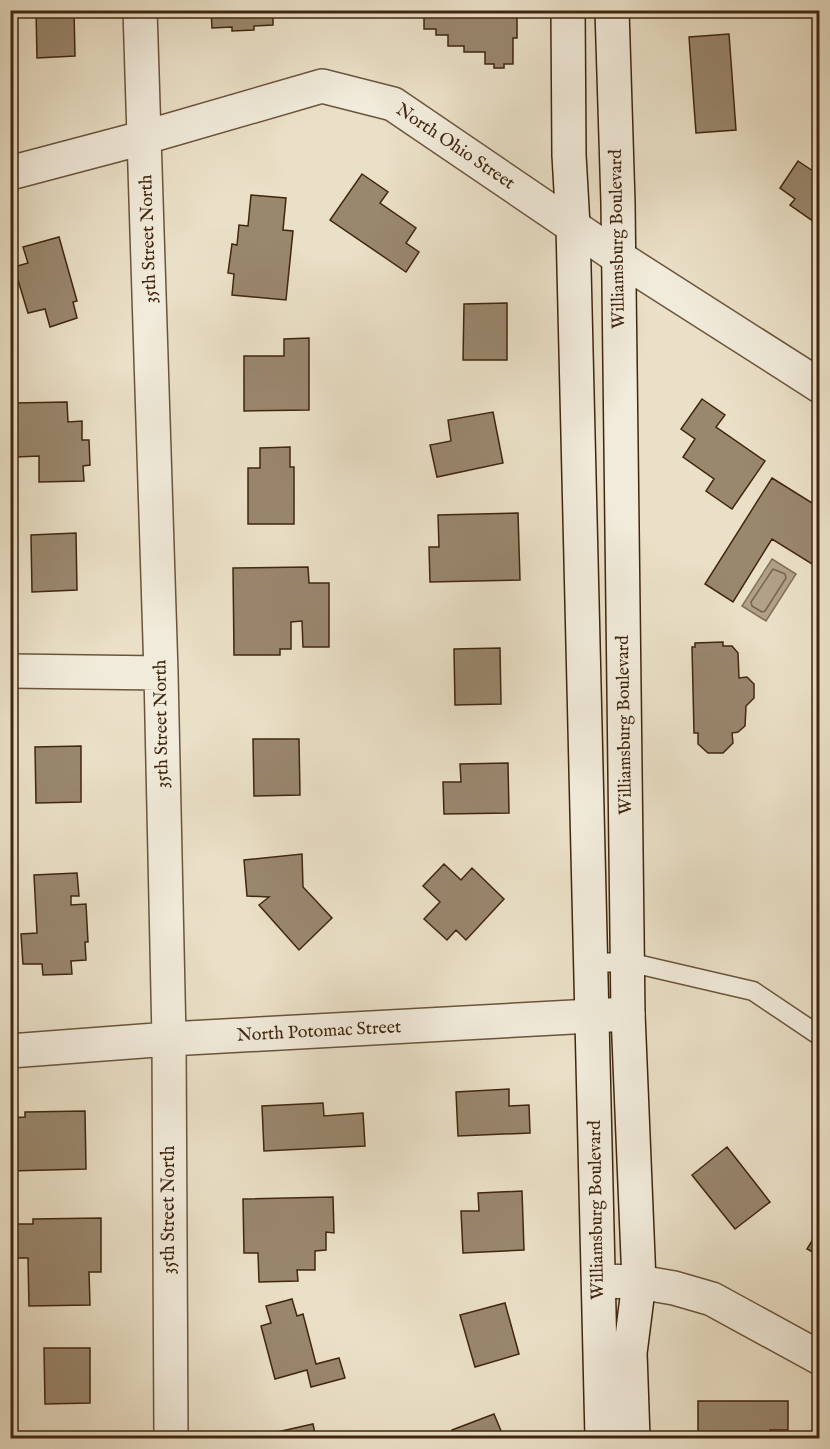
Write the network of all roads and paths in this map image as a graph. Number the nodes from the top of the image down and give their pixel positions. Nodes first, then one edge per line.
1 (141, 10) edge
2 (568, 10) edge
3 (612, 10) edge
4 (146, 137) junction
5 (10, 173) edge
6 (573, 226) junction
7 (618, 257) junction
8 (819, 386) edge
9 (10, 671) edge
10 (162, 673) junction
11 (628, 962) junction
12 (591, 963) junction
13 (628, 1014) junction
14 (593, 1017) junction
15 (819, 1036) edge
16 (169, 1039) junction
17 (10, 1051) edge
18 (598, 1281) junction
19 (639, 1282) junction
20 (819, 1358) edge
21 (171, 1438) edge
22 (602, 1438) edge
23 (633, 1438) edge

1 - 4 street, 35th Street North
2 - 6 street, Williamsburg Boulevard
3 - 7 street, Williamsburg Boulevard
4 - 5 street, North Ohio Street
4 - 6 street, North Ohio Street
4 - 10 street, 35th Street North
6 - 7 street, North Ohio Street
6 - 12 street, Williamsburg Boulevard
7 - 8 street, North Ohio Street
7 - 11 street, Williamsburg Boulevard
9 - 10 street
10 - 16 street, 35th Street North
11 - 12 lane
11 - 13 street, Williamsburg Boulevard
11 - 15 lane
12 - 14 street, Williamsburg Boulevard
13 - 14 street, North Potomac Street
13 - 19 street, Williamsburg Boulevard
14 - 16 street, North Potomac Street
14 - 18 street, Williamsburg Boulevard
16 - 17 street, North Potomac Street
16 - 21 street, 35th Street North
18 - 19 street
18 - 22 street, Williamsburg Boulevard
19 - 20 street
19 - 23 street, Williamsburg Boulevard

